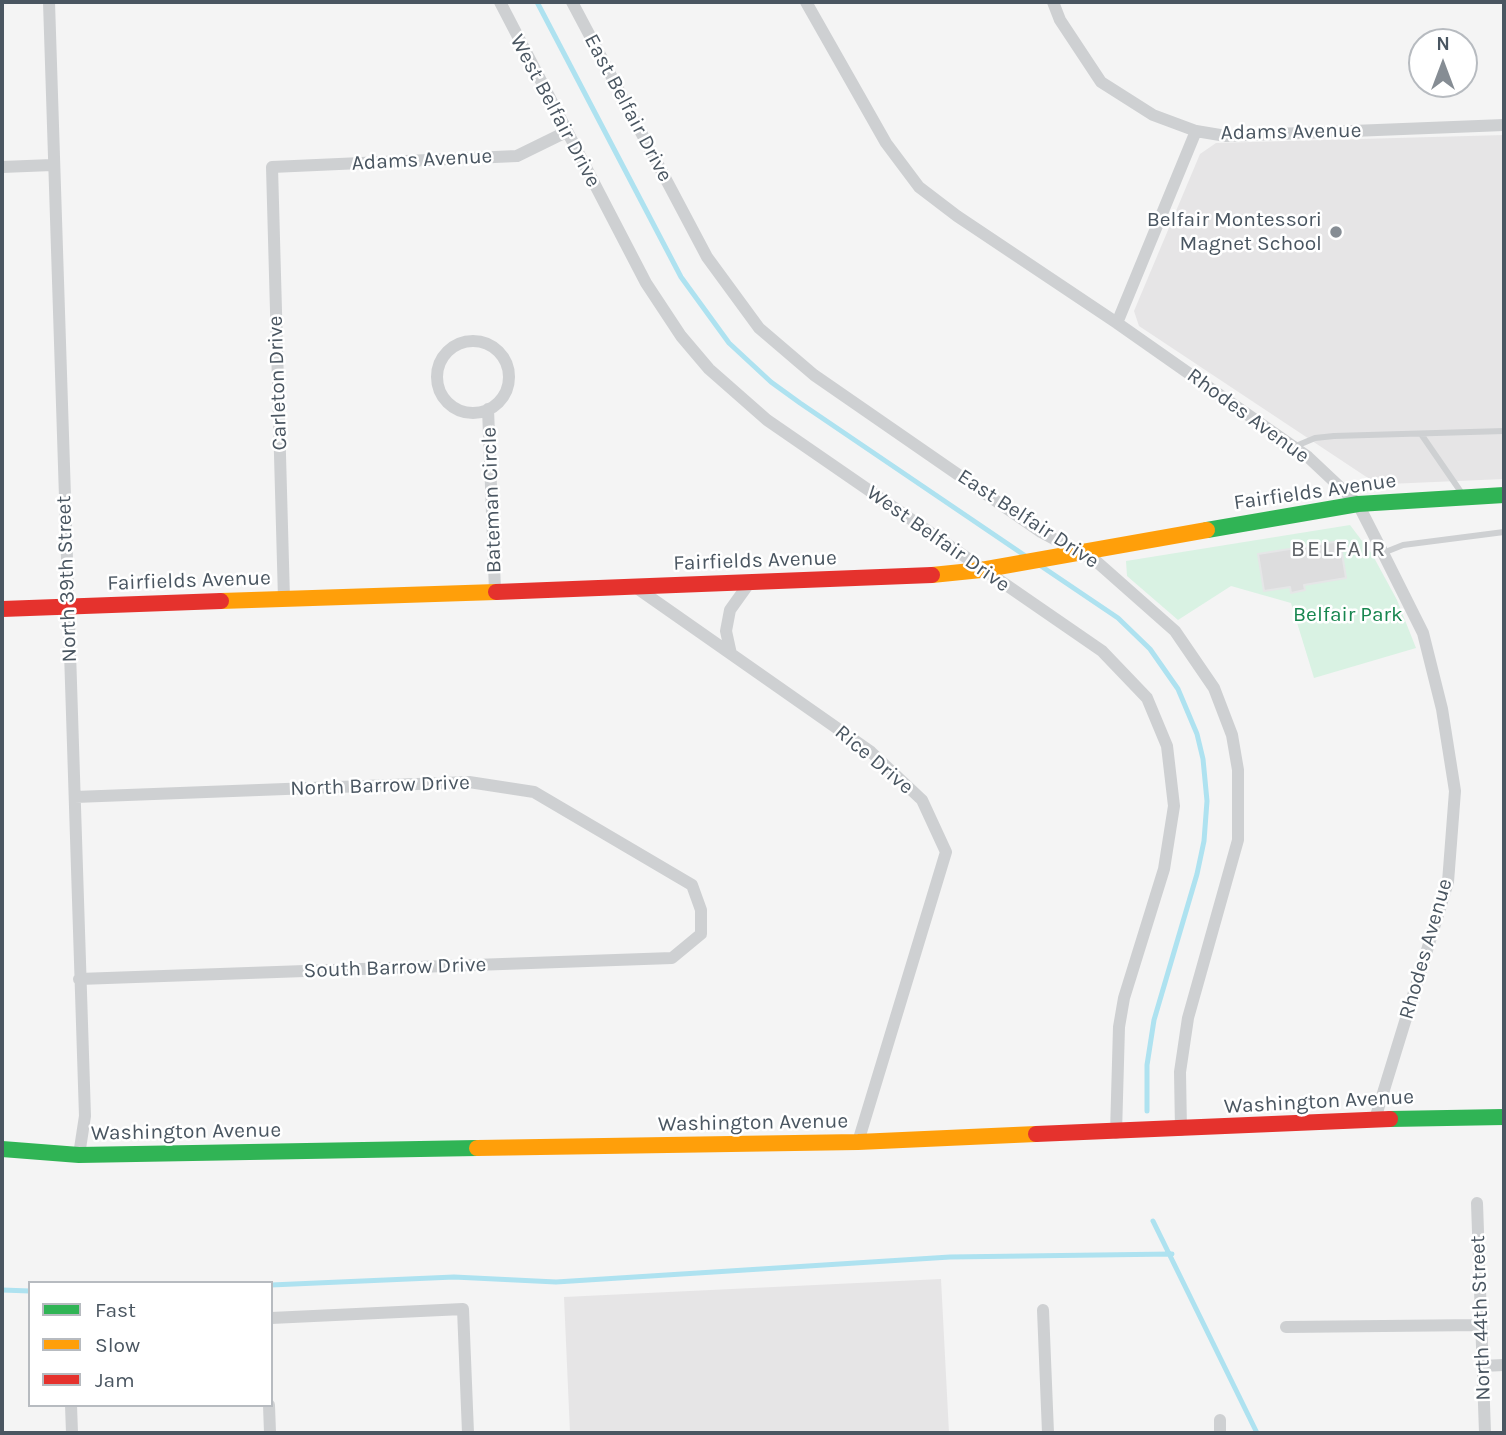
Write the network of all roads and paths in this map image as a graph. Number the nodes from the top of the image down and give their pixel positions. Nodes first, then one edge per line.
1 (49, 2) edge
2 (500, 2) edge
3 (572, 2) edge
4 (806, 2) edge
5 (1053, 2) edge
6 (1504, 125) edge
7 (1196, 131) junction
8 (566, 132) junction
9 (52, 165) junction
10 (2, 167) edge
11 (272, 167) joint
12 (1117, 323) junction
13 (488, 409) junction
14 (1504, 431) edge
15 (1421, 434) junction
16 (1294, 447) junction
17 (1504, 495) edge
18 (1464, 497) junction
19 (1358, 504) junction
20 (1504, 532) edge
21 (1078, 551) junction
22 (1383, 553) junction
23 (989, 568) junction
24 (750, 582) junction
25 (634, 586) junction
26 (495, 591) junction
27 (284, 599) junction
28 (67, 605) junction
29 (2, 609) edge
30 (731, 654) junction
31 (75, 797) junction
32 (701, 934) joint
33 (79, 979) junction
34 (1504, 1117) edge
35 (1376, 1119) junction
36 (1181, 1130) junction
37 (1116, 1133) junction
38 (858, 1142) junction
39 (2, 1149) edge
40 (79, 1155) junction
41 (1477, 1203) dead end
42 (1043, 1310) dead end
43 (273, 1318) edge
44 (1481, 1325) junction
45 (1286, 1327) dead end
46 (1504, 1365) edge
47 (1482, 1366) junction
48 (71, 1407) edge
49 (269, 1407) edge
50 (72, 1433) edge
51 (270, 1433) edge
52 (468, 1433) edge
53 (1048, 1433) edge
54 (1485, 1433) edge

1 - 9 street, North 39th Street
2 - 8 street, West Belfair Drive
3 - 21 street, East Belfair Drive
4 - 12 street, Rhodes Avenue
5 - 7 street, Adams Avenue
6 - 7 street, Adams Avenue
7 - 12 street
8 - 11 street, Adams Avenue
8 - 23 street, West Belfair Drive
9 - 10 street
9 - 28 street, North 39th Street
11 - 27 street, Carleton Drive
12 - 16 street, Rhodes Avenue
13 - 13 street
13 - 26 street, Bateman Circle
14 - 15 lane
15 - 16 lane
15 - 18 lane
16 - 19 street, Rhodes Avenue
17 - 18 street, Fairfields Avenue
18 - 19 street, Fairfields Avenue
19 - 21 street, Fairfields Avenue
19 - 22 street, Rhodes Avenue
20 - 22 lane
21 - 23 street, Fairfields Avenue
21 - 36 street, East Belfair Drive
22 - 35 street, Rhodes Avenue
23 - 24 street, Fairfields Avenue
23 - 37 street, West Belfair Drive
24 - 25 street, Fairfields Avenue
24 - 30 street
25 - 26 street, Fairfields Avenue
25 - 30 street, Rice Drive
26 - 27 street, Fairfields Avenue
27 - 28 street, Fairfields Avenue
28 - 29 street, Fairfields Avenue
28 - 31 street, North 39th Street
30 - 38 street, Rice Drive
31 - 32 street, North Barrow Drive
31 - 33 street, North 39th Street
32 - 33 street, South Barrow Drive
33 - 40 street, North 39th Street
34 - 35 street, Washington Avenue
35 - 36 street, Washington Avenue
36 - 37 street, Washington Avenue
37 - 38 street, Washington Avenue
38 - 40 street, Washington Avenue
39 - 40 street, Washington Avenue
41 - 44 street, North 44th Street
42 - 53 street
43 - 52 street
44 - 45 street
44 - 47 street, North 44th Street
46 - 47 street
47 - 54 street, North 44th Street
48 - 50 street
49 - 51 street

